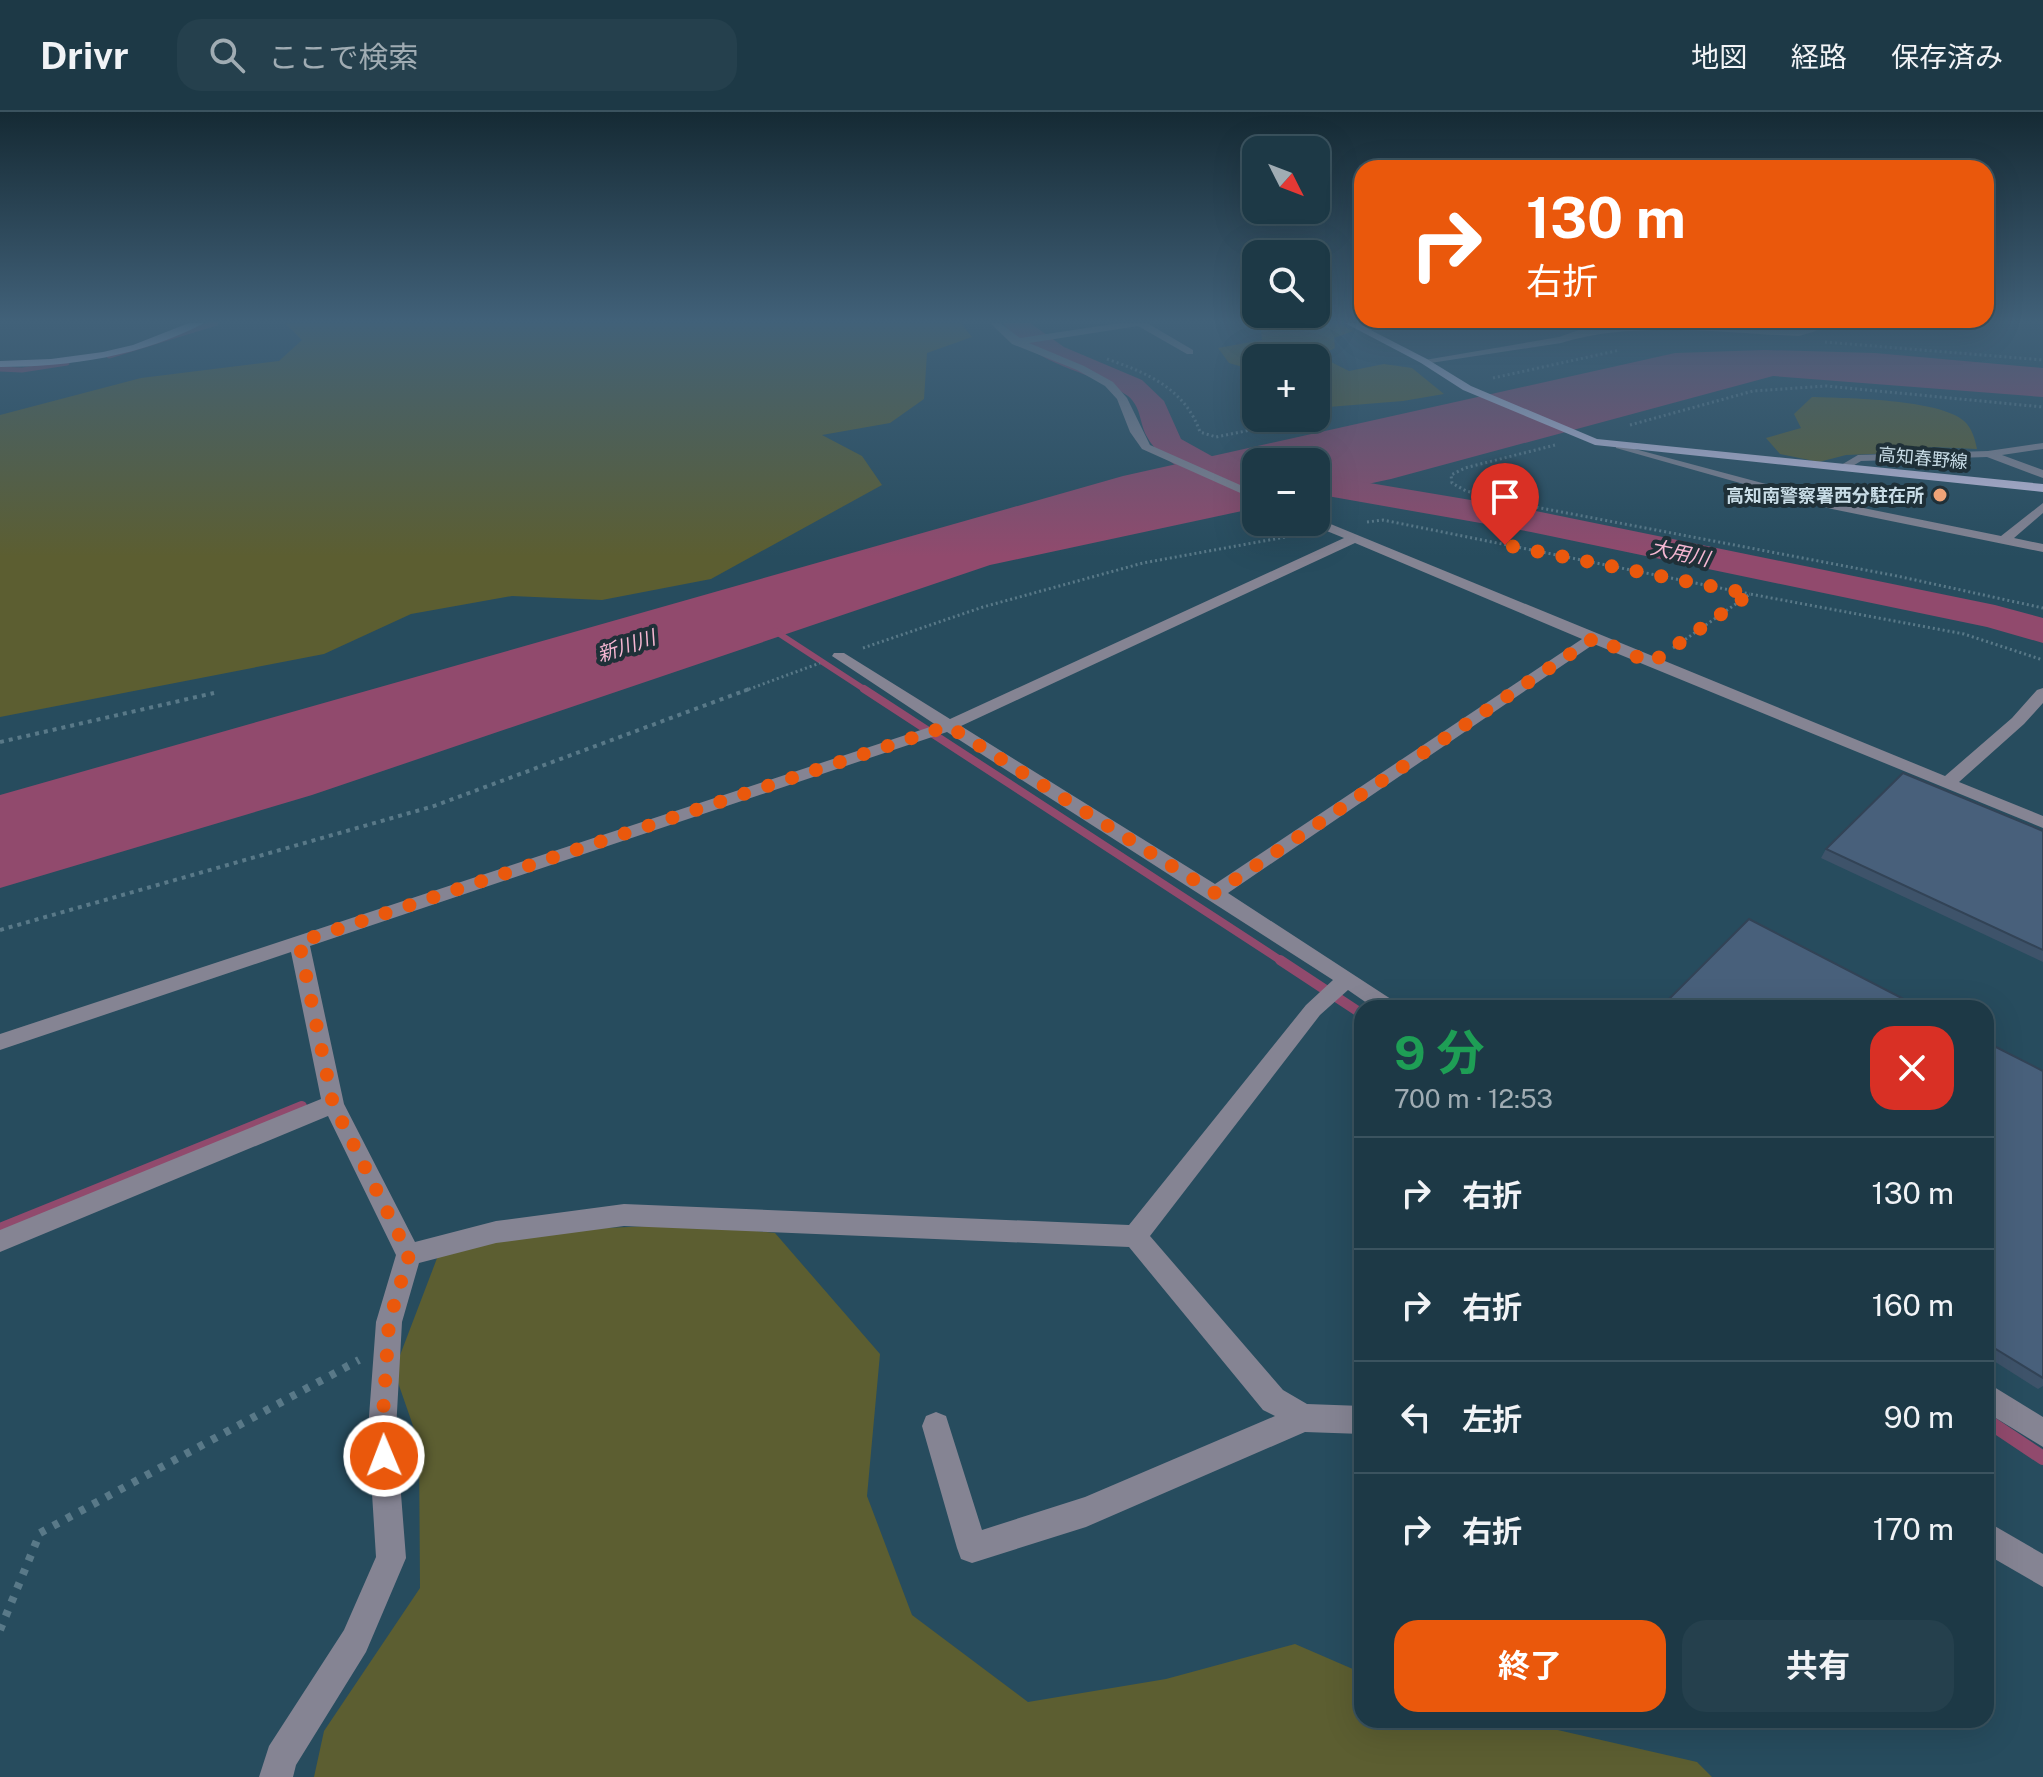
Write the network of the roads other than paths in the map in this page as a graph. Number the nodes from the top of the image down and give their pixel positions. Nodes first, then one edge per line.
1 (1124, 401) edge
2 (1496, 401) edge
3 (1620, 446) junction
4 (2043, 446) edge
5 (1988, 454) junction
6 (1842, 468) junction
7 (2043, 474) edge
8 (2043, 488) edge
9 (1242, 490) edge
10 (2043, 507) edge
11 (1330, 528) edge
12 (1355, 538) junction
13 (2004, 540) junction
14 (2043, 548) edge
15 (1594, 638) junction
16 (839, 656) road end
17 (2043, 693) edge
18 (948, 726) junction
19 (1946, 784) junction
20 (2043, 822) edge
21 (1215, 893) junction
22 (299, 942) junction
23 (1346, 980) junction
24 (1377, 1000) edge
25 (0, 1042) edge
26 (333, 1104) junction
27 (1135, 1236) junction
28 (0, 1241) edge
29 (409, 1255) junction
30 (1994, 1401) edge
31 (1304, 1418) junction
32 (1354, 1420) edge
33 (936, 1426) dead end
34 (2043, 1433) edge
35 (1994, 1541) edge
36 (2043, 1572) edge
37 (276, 1777) edge

1 - 9 street
2 - 3 main road, 高知春野線
3 - 6 main road, 高知春野線
3 - 13 street
4 - 5 street
5 - 6 street
5 - 7 street
6 - 8 main road, 高知春野線
10 - 13 street
11 - 12 street
12 - 15 street
12 - 18 street
13 - 14 street
15 - 19 street
15 - 21 street
16 - 18 street
17 - 19 street
18 - 21 street
18 - 22 street
19 - 20 street
21 - 23 street
22 - 25 street
22 - 26 street
23 - 24 street
23 - 27 street
26 - 28 street
26 - 29 street
27 - 29 street
27 - 31 street
29 - 37 street
30 - 34 street
31 - 32 street
31 - 33 street
35 - 36 street

